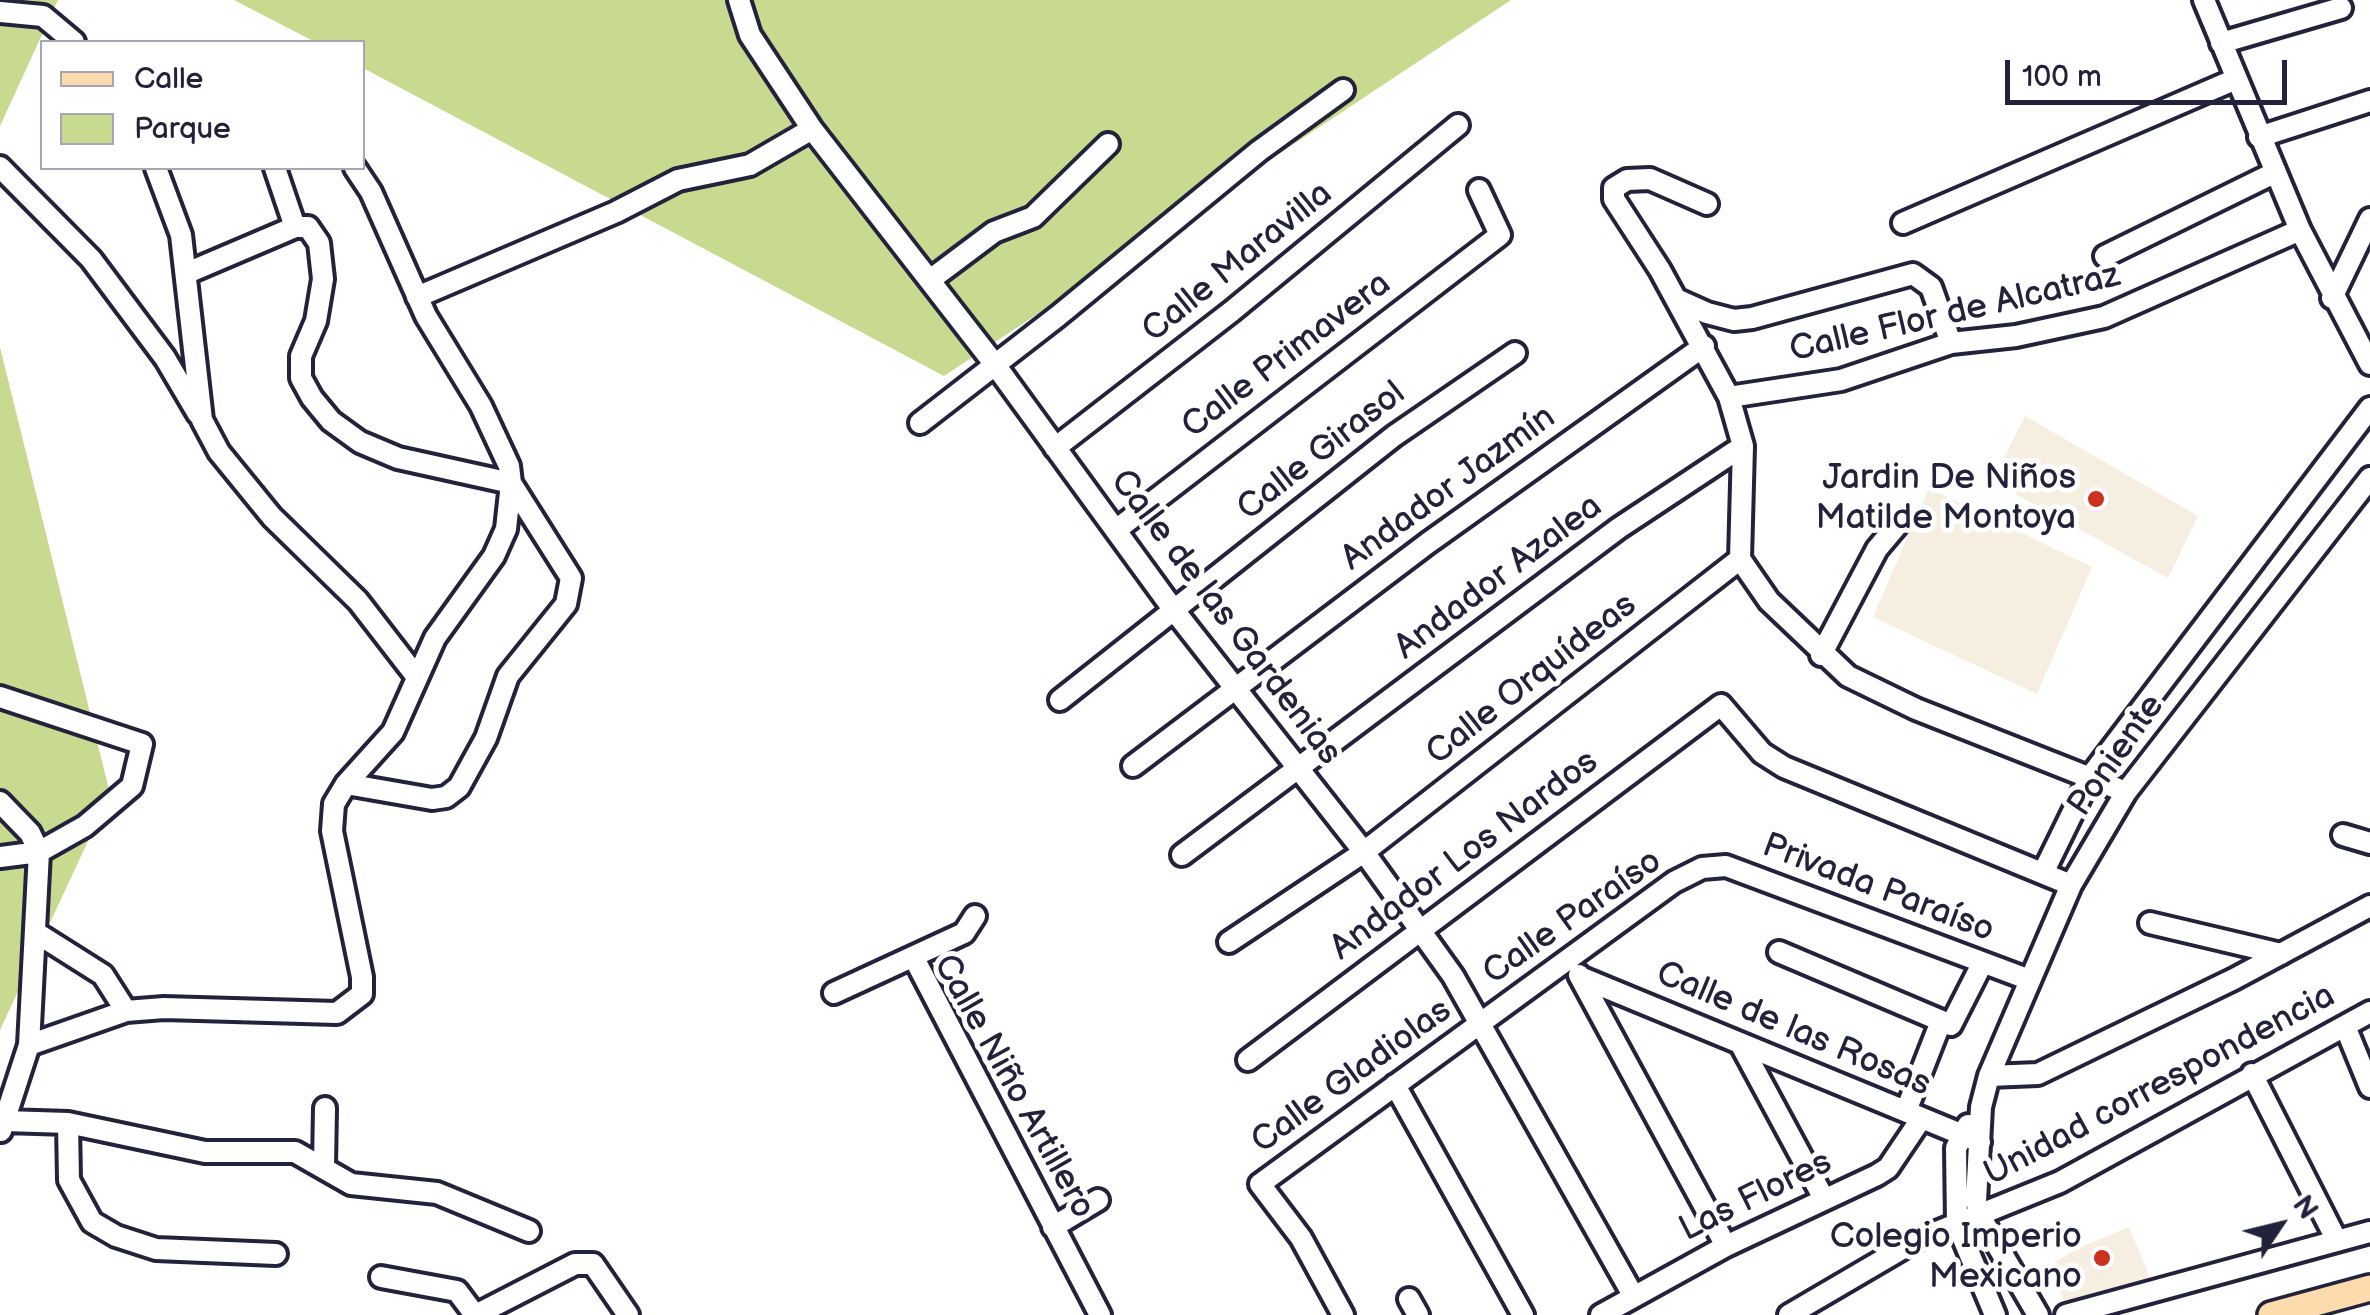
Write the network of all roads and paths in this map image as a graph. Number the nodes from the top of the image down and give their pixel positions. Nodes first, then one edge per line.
1 (739, 0) edge
2 (2204, 0) edge
3 (31, 6) edge
4 (2341, 8) dead end
5 (0, 12) edge
6 (72, 40) edge
7 (2222, 44) junction
8 (2236, 80) junction
9 (1344, 90) dead end
10 (2370, 101) edge
11 (1458, 125) dead end
12 (812, 129) junction
13 (2259, 136) junction
14 (1108, 144) dead end
15 (0, 167) edge
16 (157, 170) edge
17 (275, 170) edge
18 (356, 170) edge
19 (2274, 172) junction
20 (1479, 190) dead end
21 (1707, 204) dead end
22 (2370, 220) edge
23 (1903, 223) dead end
24 (295, 226) junction
25 (2300, 230) junction
26 (2105, 256) dead end
27 (187, 274) junction
28 (930, 280) junction
29 (417, 296) junction
30 (2332, 298) junction
31 (1678, 300) junction
32 (1952, 342) junction
33 (1704, 346) junction
34 (1516, 352) dead end
35 (2370, 364) edge
36 (996, 366) junction
37 (1730, 397) junction
38 (2370, 408) edge
39 (202, 420) junction
40 (920, 423) dead end
41 (1742, 446) junction
42 (1055, 448) junction
43 (2369, 482) edge
44 (511, 483) junction
45 (1899, 523) dead end
46 (1116, 530) junction
47 (1740, 560) junction
48 (1173, 609) junction
49 (1822, 655) junction
50 (416, 676) junction
51 (1234, 688) junction
52 (0, 697) edge
53 (1060, 700) dead end
54 (1133, 766) dead end
55 (1298, 768) junction
56 (2090, 777) junction
57 (346, 784) junction
58 (2126, 792) junction
59 (0, 802) edge
60 (2343, 835) dead end
61 (2370, 843) edge
62 (39, 852) junction
63 (1364, 852) junction
64 (1182, 854) dead end
65 (0, 857) edge
66 (1702, 868) joint
67 (2043, 873) junction
68 (2071, 885) junction
69 (2370, 906) edge
70 (975, 916) dead end
71 (2150, 922) dead end
72 (1422, 930) junction
73 (35, 932) junction
74 (1229, 942) dead end
75 (1779, 952) dead end
76 (2281, 954) junction
77 (914, 958) junction
78 (1982, 964) junction
79 (1575, 968) junction
80 (2030, 980) junction
81 (834, 993) dead end
82 (126, 1011) junction
83 (2370, 1012) edge
84 (1482, 1022) junction
85 (1946, 1025) junction
86 (2344, 1026) junction
87 (1740, 1042) junction
88 (29, 1045) junction
89 (1248, 1060) dead end
90 (2252, 1074) junction
91 (1989, 1076) junction
92 (1395, 1086) junction
93 (2370, 1087) edge
94 (325, 1108) dead end
95 (1913, 1115) junction
96 (68, 1123) junction
97 (2, 1127) edge
98 (1971, 1139) junction
99 (324, 1166) junction
100 (1823, 1198) junction
101 (1098, 1200) dead end
102 (1980, 1216) junction
103 (1957, 1224) junction
104 (1053, 1227) junction
105 (529, 1231) dead end
106 (2370, 1232) edge
107 (2338, 1242) junction
108 (1726, 1246) junction
109 (276, 1254) dead end
110 (381, 1277) dead end
111 (2370, 1288) edge
112 (1633, 1294) junction
113 (476, 1315) edge
114 (628, 1315) edge
115 (1100, 1315) edge
116 (1344, 1315) edge
117 (1523, 1315) edge
118 (1601, 1315) edge
119 (1789, 1315) edge
120 (1994, 1315) edge
121 (2038, 1315) edge
122 (2066, 1315) edge
123 (2271, 1315) edge

1 - 12 street, Calle de las Gardenias
2 - 7 street
3 - 5 street
3 - 6 street
4 - 7 street
7 - 8 street
8 - 13 street
8 - 23 street
9 - 36 street
10 - 13 street
11 - 42 street, Calle Maravilla
12 - 28 street, Calle de las Gardenias
12 - 29 street
13 - 19 street
14 - 28 street
15 - 39 street
16 - 27 street
17 - 24 street
18 - 29 street
19 - 25 street
19 - 26 street
20 - 46 street, Calle Primavera
21 - 31 street
22 - 30 street
24 - 27 street
24 - 44 street
25 - 30 street
25 - 32 street, Calle Flor de Alcatraz
27 - 39 street
28 - 36 street, Calle de las Gardenias
29 - 44 street
30 - 35 street
31 - 32 street
31 - 33 street
32 - 37 street, Calle Flor de Alcatraz
33 - 37 street
33 - 51 street, Andador Jazmín
34 - 48 street, Calle Girasol
36 - 40 street
36 - 42 street, Calle de las Gardenias
37 - 41 street
38 - 56 street
39 - 50 street
41 - 47 street
41 - 55 street, Andador Azalea
42 - 46 street, Calle de las Gardenias
43 - 58 street, Poniente
44 - 50 street
44 - 57 street
45 - 49 street
46 - 48 street, Calle de las Gardenias
47 - 49 street
47 - 63 street, Calle Orquídeas
48 - 51 street, Calle de las Gardenias
48 - 53 street, Calle Girasol
49 - 56 street
50 - 57 street
51 - 54 street, Andador Jazmín
51 - 55 street, Calle de las Gardenias
52 - 62 street
55 - 63 street, Calle de las Gardenias
55 - 64 street, Andador Azalea
56 - 58 street
56 - 67 street
57 - 82 street
58 - 68 street, Poniente
59 - 62 street
60 - 61 street
62 - 65 street
62 - 73 street
63 - 72 street, Calle de las Gardenias
63 - 74 street, Calle Orquídeas
66 - 78 street, Privada Paraíso
66 - 79 street, Calle Paraíso
67 - 68 street
67 - 72 street, Andador Los Nardos
68 - 80 street, Poniente
69 - 76 street
70 - 77 street
71 - 76 street
72 - 84 street, Calle de las Gardenias
72 - 89 street, Andador Los Nardos
73 - 82 street
73 - 88 street
75 - 85 street
76 - 91 street
77 - 81 street, Calle Niño Artillero
77 - 104 street, Calle Niño Artillero
78 - 80 street, Privada Paraíso
78 - 85 street, Las Flores
79 - 84 street, Calle Paraíso
79 - 87 street, Calle de las Rosas
79 - 108 street
80 - 91 street, Poniente
82 - 88 street
83 - 86 street, Unidad correspondencia
84 - 92 street, Calle Gladiolas
84 - 112 street, Calle de las Gardenias
85 - 95 street, Las Flores
86 - 90 street, Unidad correspondencia
86 - 93 street
87 - 95 street, Calle de las Rosas
87 - 100 street
88 - 97 street
90 - 102 street, Unidad correspondencia
90 - 107 street
91 - 98 street, Poniente
92 - 116 street, Calle Gladiolas
92 - 117 street
94 - 99 street
95 - 98 street, Calle de las Rosas
95 - 100 street, Las Flores
96 - 97 street
96 - 99 street
96 - 109 street
98 - 102 street, Poniente
98 - 103 street, Poniente
99 - 105 street
100 - 108 street, Las Flores
101 - 104 street
102 - 103 street
102 - 121 street, Poniente
103 - 119 street
103 - 120 street, Poniente
104 - 115 street, Calle Niño Artillero
106 - 107 street
107 - 122 street
108 - 112 street, Las Flores
110 - 113 street
111 - 123 main road
112 - 118 street, Las Flores
113 - 114 street

